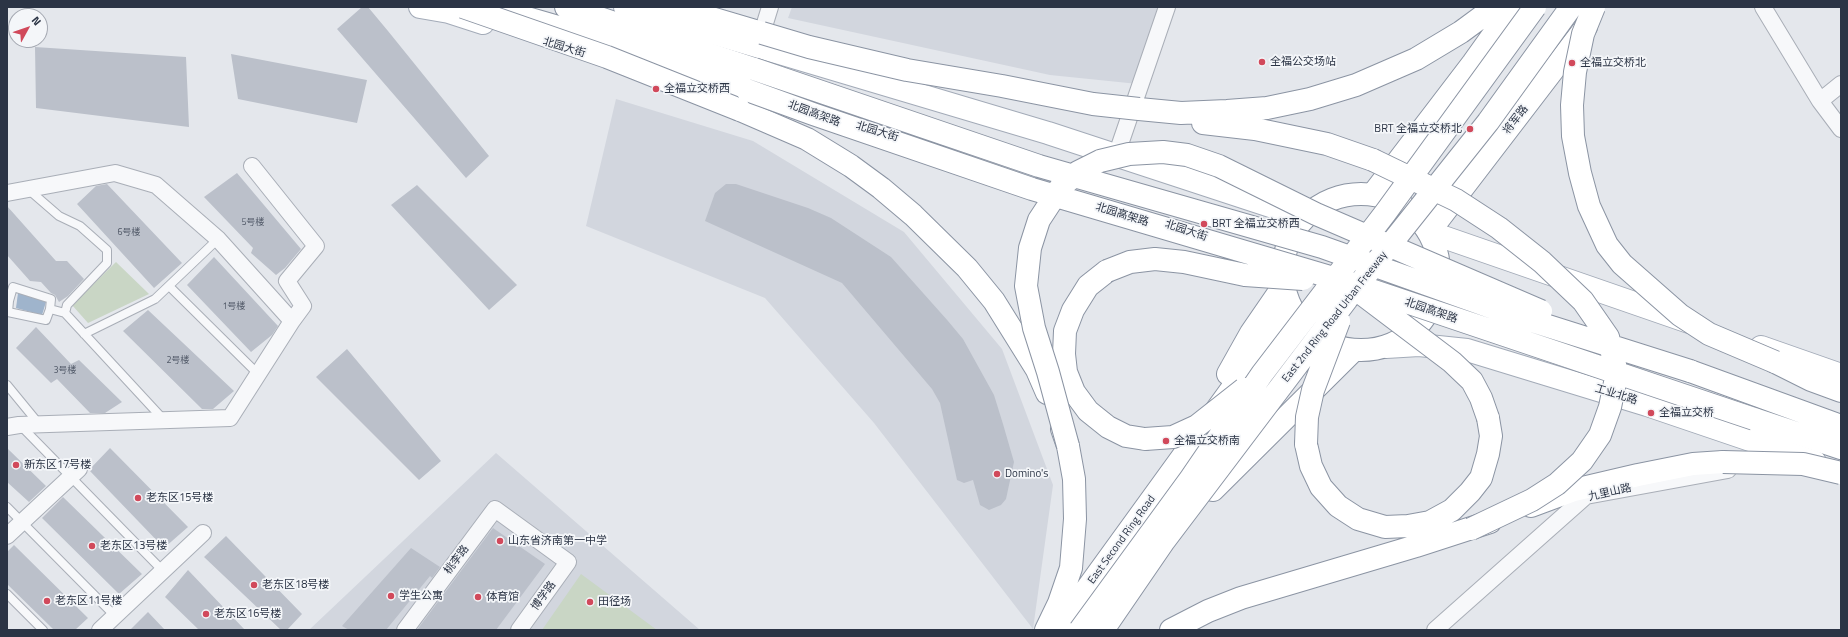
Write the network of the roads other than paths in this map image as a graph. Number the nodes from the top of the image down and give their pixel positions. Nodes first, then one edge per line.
1 (420, 7) edge
2 (462, 7) edge
3 (491, 7) edge
4 (566, 7) edge
5 (625, 7) edge
6 (674, 7) edge
7 (770, 7) edge
8 (1167, 7) edge
9 (1494, 7) edge
10 (1513, 7) edge
11 (1535, 7) edge
12 (1571, 7) edge
13 (1594, 7) edge
14 (1601, 7) edge
15 (1763, 7) edge
16 (762, 33) junction
17 (1841, 84) edge
18 (1820, 101) junction
19 (1139, 109) junction
20 (1841, 129) edge
21 (1116, 156) junction
22 (252, 166) dead end
23 (29, 190) junction
24 (7, 193) edge
25 (1374, 194) junction
26 (1304, 217) junction
27 (1429, 232) junction
28 (218, 239) junction
29 (1284, 262) junction
30 (1284, 285) junction
31 (169, 286) junction
32 (1347, 291) junction
33 (8, 301) edge
34 (1291, 307) junction
35 (50, 309) junction
36 (65, 312) junction
37 (292, 321) junction
38 (84, 334) junction
39 (1325, 341) junction
40 (1386, 347) junction
41 (1354, 350) junction
42 (1690, 371) junction
43 (258, 374) junction
44 (1262, 374) junction
45 (1841, 374) edge
46 (7, 385) edge
47 (1841, 391) edge
48 (164, 421) junction
49 (39, 424) junction
50 (13, 426) edge
51 (1841, 426) edge
52 (1068, 446) junction
53 (1841, 448) edge
54 (1187, 451) junction
55 (1808, 460) junction
56 (1841, 469) edge
57 (75, 473) junction
58 (1841, 473) edge
59 (1213, 490) junction
60 (7, 507) edge
61 (495, 509) joint
62 (22, 522) junction
63 (1471, 529) junction
64 (203, 533) dead end
65 (7, 536) edge
66 (163, 571) junction
67 (7, 594) edge
68 (115, 616) junction
69 (43, 630) edge
70 (100, 630) edge
71 (405, 630) edge
72 (519, 630) edge
73 (1046, 630) edge
74 (1057, 630) edge
75 (1080, 630) edge
76 (1103, 630) edge
77 (1116, 630) edge
78 (1171, 630) edge
79 (1435, 630) edge

1 - 29 main road, 北园大街
2 - 52 main road, bridge
3 - 32 main road, 北园高架路, bridge
4 - 42 main road, 北园高架路, bridge
5 - 21 main road
6 - 16 main road
7 - 16 street
8 - 21 street
9 - 19 main road
10 - 25 main road
11 - 44 main road, East 2nd Ring Road Urban Freeway, bridge
12 - 32 main road, East 2nd Ring Road Urban Freeway, bridge
13 - 47 main road, bridge
14 - 27 main road, 将军路
15 - 18 street
16 - 19 main road, bridge
17 - 18 street
18 - 20 street
19 - 63 main road, bridge
21 - 26 main road
22 - 37 street
23 - 24 street
23 - 28 street
23 - 36 lane
25 - 26 main road
25 - 27 main road
26 - 29 main road
27 - 40 main road
27 - 45 main road
28 - 31 lane
28 - 37 street
29 - 30 main road
30 - 34 main road
30 - 54 main road, East Second Ring Road
31 - 38 lane
31 - 43 lane
32 - 32 main road, bridge
32 - 44 main road, bridge
32 - 53 main road, 北园高架路, bridge
32 - 76 main road, East 2nd Ring Road Urban Freeway, bridge
33 - 35 lane
33 - 35 lane
34 - 39 main road
34 - 54 main road, East Second Ring Road
35 - 36 lane
36 - 38 lane
37 - 43 street
38 - 48 lane
39 - 41 main road
39 - 59 main road
40 - 41 main road, 工业北路
40 - 55 main road, 工业北路
41 - 59 main road
42 - 51 main road
42 - 52 main road, bridge
43 - 48 street
44 - 75 main road, East 2nd Ring Road Urban Freeway, bridge
46 - 49 lane
48 - 49 street
49 - 50 street
50 - 57 lane
52 - 73 main road
54 - 74 main road, East Second Ring Road
55 - 56 main road, 工业北路
55 - 79 street, 九里山路
57 - 62 street
57 - 66 lane
58 - 63 main road, bridge
59 - 77 main road
60 - 62 lane
61 - 71 street, 桃李路
61 - 72 street, 博学路
62 - 65 street
62 - 68 lane
63 - 78 main road
64 - 66 street
66 - 68 street
67 - 69 lane
68 - 70 street

